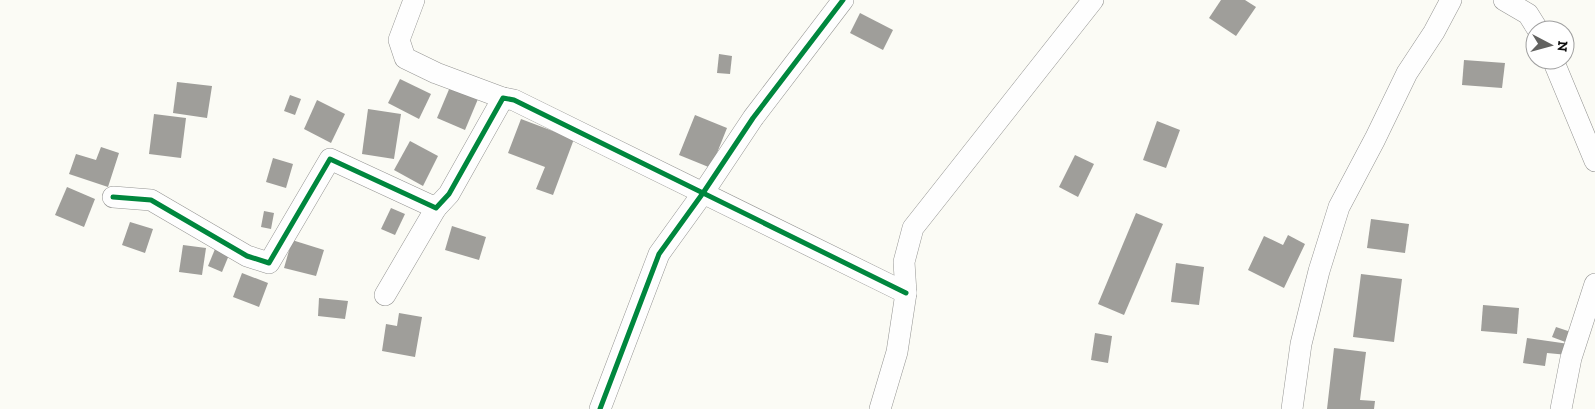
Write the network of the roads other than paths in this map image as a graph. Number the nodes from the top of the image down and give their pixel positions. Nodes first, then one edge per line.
1 (414, 0) edge
2 (843, 0) edge
3 (1093, 0) edge
4 (1451, 0) edge
5 (1504, 0) edge
6 (1532, 20) edge
7 (1557, 70) edge
8 (503, 98) junction
9 (1595, 161) edge
10 (703, 193) junction
11 (113, 197) dead end
12 (436, 208) junction
13 (1595, 284) edge
14 (906, 293) junction
15 (384, 295) dead end
16 (600, 409) edge
17 (880, 409) edge
18 (1292, 409) edge
19 (1561, 409) edge

1 - 8 street
2 - 10 street
3 - 14 street
4 - 18 street
5 - 6 street
7 - 9 street
8 - 10 street
8 - 12 street
10 - 14 street
10 - 16 street
11 - 12 street
12 - 15 street
13 - 19 street
14 - 17 street

